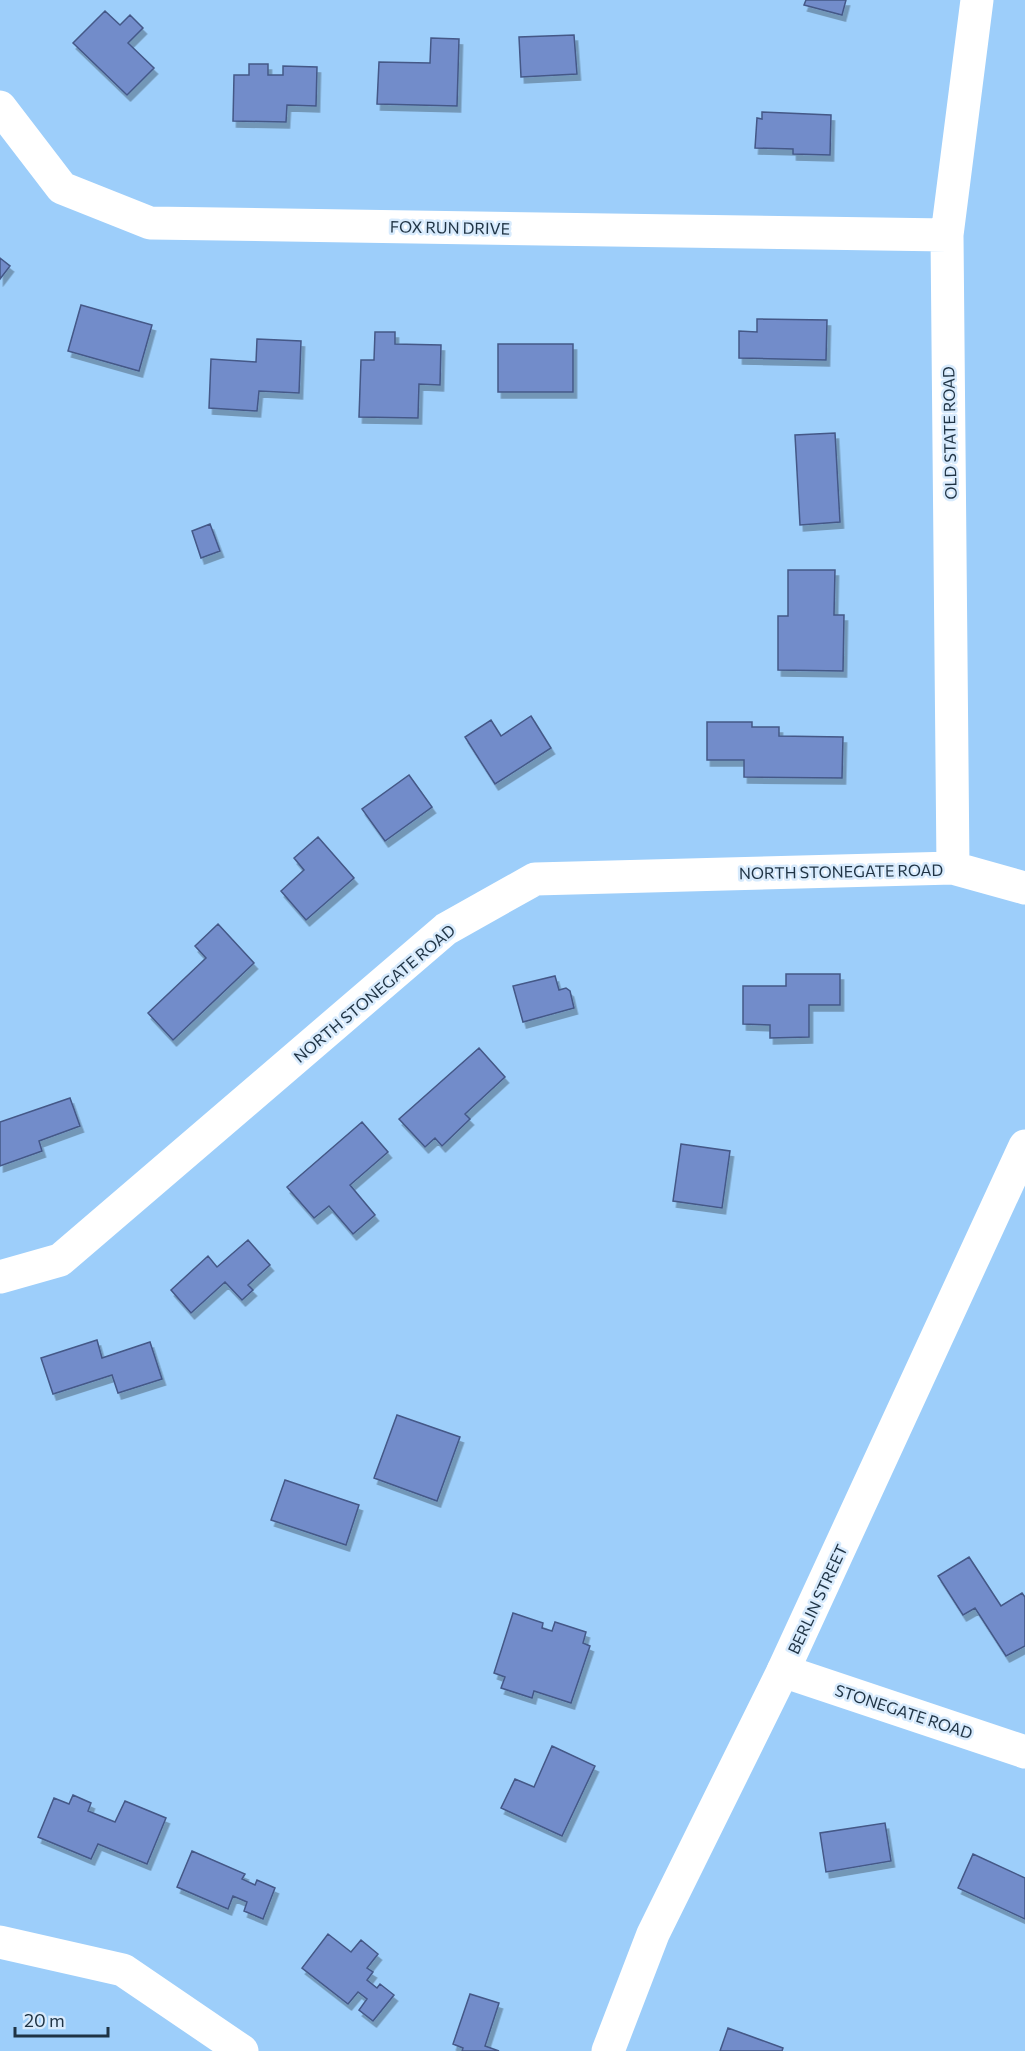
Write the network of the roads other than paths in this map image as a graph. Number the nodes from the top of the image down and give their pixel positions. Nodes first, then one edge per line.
1 (977, 0) edge
2 (0, 107) edge
3 (947, 235) junction
4 (953, 868) junction
5 (1025, 888) edge
6 (1025, 1146) edge
7 (0, 1277) edge
8 (783, 1671) junction
9 (1025, 1752) edge
10 (0, 1942) edge
11 (242, 2051) edge
12 (608, 2051) edge

1 - 3 street, OLD STATE ROAD
2 - 3 street, FOX RUN DRIVE
3 - 4 street, OLD STATE ROAD
4 - 5 street, NORTH STONEGATE ROAD
4 - 7 street, NORTH STONEGATE ROAD
6 - 8 street, BERLIN STREET
8 - 9 street, STONEGATE ROAD
8 - 12 street, BERLIN STREET
10 - 11 street

